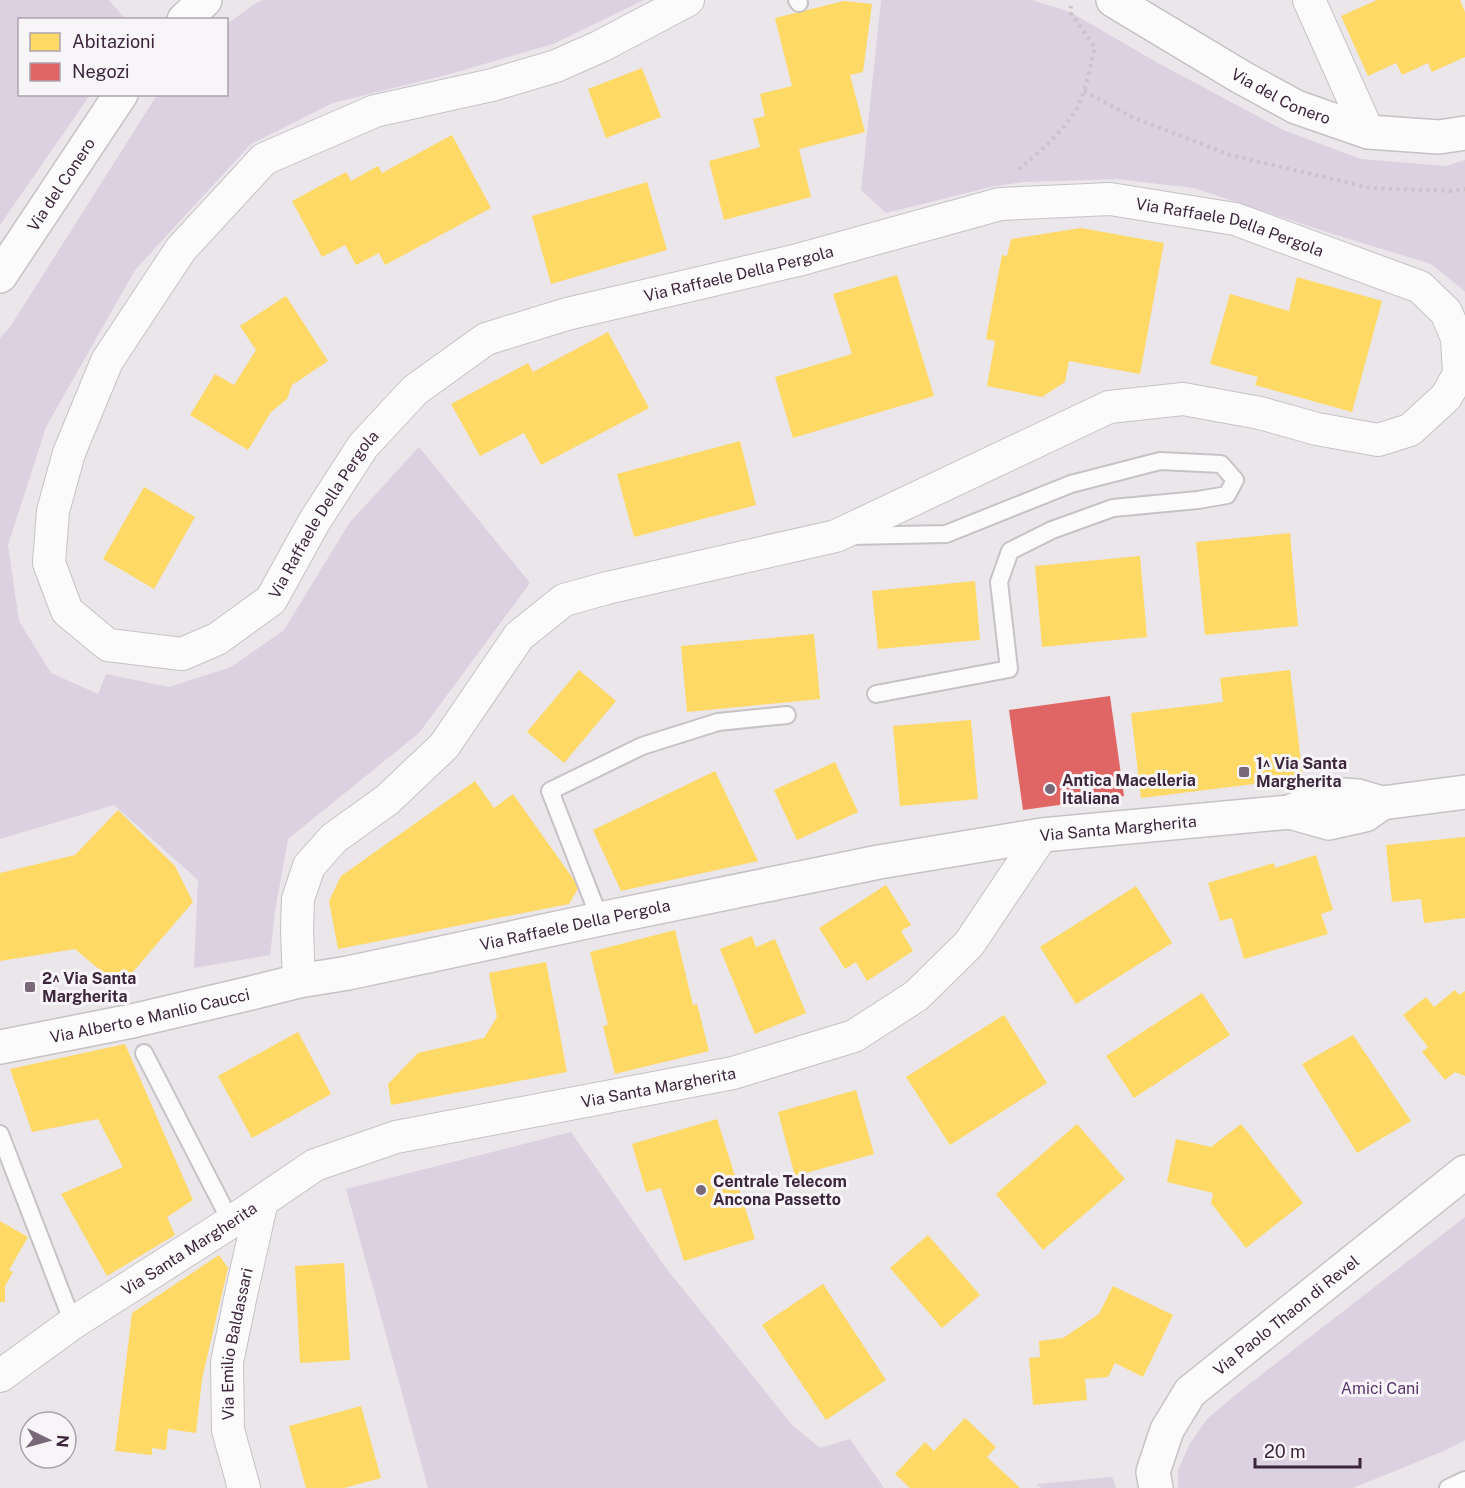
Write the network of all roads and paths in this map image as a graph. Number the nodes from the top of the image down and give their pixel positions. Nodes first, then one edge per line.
1 (205, 0) edge
2 (688, 0) edge
3 (1113, 0) edge
4 (1309, 0) edge
5 (1071, 6) dead end
6 (186, 18) edge
7 (1084, 91) junction
8 (120, 96) edge
9 (1368, 132) junction
10 (1465, 133) edge
11 (1042, 150) dead end
12 (1465, 189) edge
13 (0, 276) edge
14 (1462, 372) edge
15 (836, 536) junction
16 (876, 694) dead end
17 (787, 715) dead end
18 (1465, 792) edge
19 (1042, 835) junction
20 (600, 919) junction
21 (298, 981) junction
22 (0, 1047) edge
23 (144, 1053) dead end
24 (0, 1134) edge
25 (1465, 1172) edge
26 (262, 1201) junction
27 (231, 1222) junction
28 (73, 1323) junction
29 (0, 1376) edge
30 (1465, 1480) edge
31 (243, 1488) edge
32 (1156, 1488) edge
33 (1448, 1488) edge

1 - 6 street
2 - 14 street, Via Raffaele Della Pergola
3 - 9 street, Via del Conero
4 - 9 street
5 - 7 path
7 - 11 path
7 - 12 path
8 - 13 street, Via del Conero
9 - 10 street, Via del Conero
14 - 15 street, Via Raffaele Della Pergola
15 - 16 lane
15 - 21 street, Via Raffaele Della Pergola
17 - 20 lane
18 - 19 street, Via Santa Margherita
19 - 20 street, Via Raffaele Della Pergola
19 - 26 street, Via Santa Margherita
20 - 21 street, Via Raffaele Della Pergola
21 - 22 street, Via Alberto e Manlio Caucci
23 - 27 lane
24 - 28 lane
25 - 32 street, Via Paolo Thaon di Revel
26 - 27 street, Via Santa Margherita
26 - 31 street, Via Emilio Baldassari
27 - 28 street, Via Santa Margherita
28 - 29 street, Via Santa Margherita
30 - 33 lane

